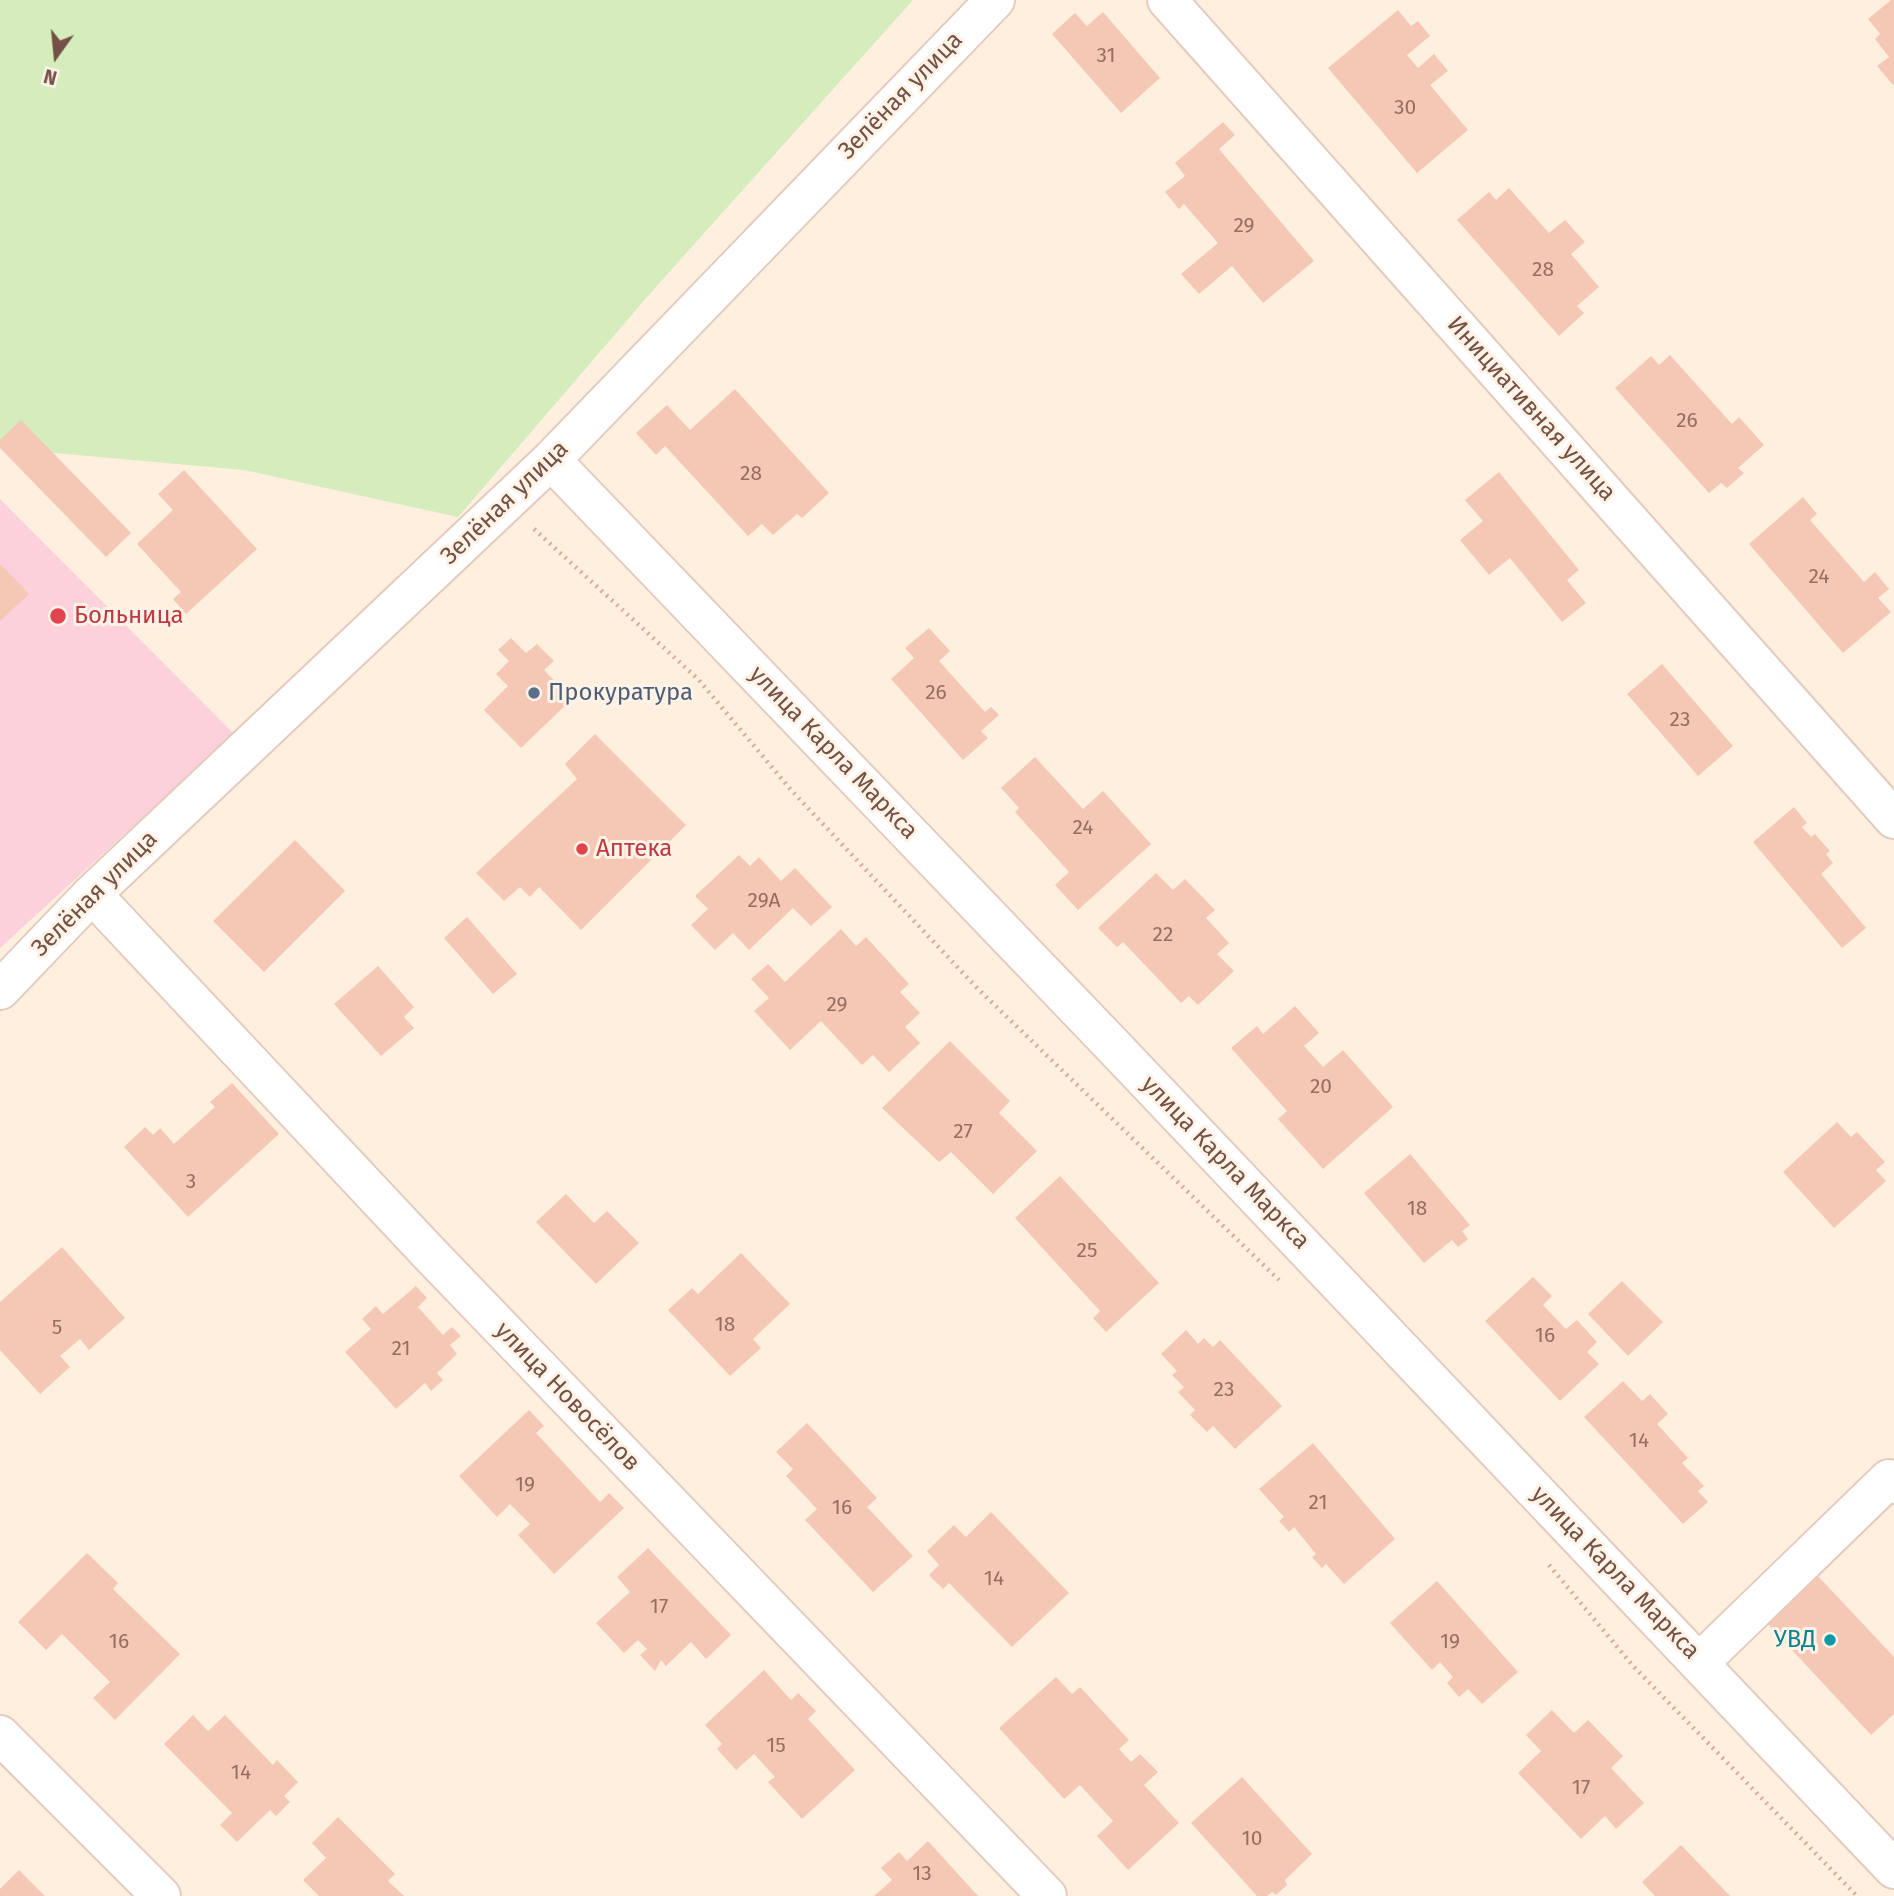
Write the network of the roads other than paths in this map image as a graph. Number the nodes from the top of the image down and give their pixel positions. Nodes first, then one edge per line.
1 (995, 0) edge
2 (1167, 0) edge
3 (551, 460) junction
4 (1894, 819) edge
5 (92, 894) junction
6 (0, 990) edge
7 (1894, 1484) edge
8 (1700, 1662) junction
9 (0, 1735) edge
10 (1894, 1869) edge
11 (161, 1896) edge
12 (1047, 1896) edge

1 - 3 street, Зелёная улица
2 - 4 street, Инициативная улица
3 - 5 street, Зелёная улица
3 - 8 street, улица Карла Маркса
5 - 6 street, Зелёная улица
5 - 12 street, улица Новосёлов
7 - 8 street
8 - 10 street, улица Карла Маркса
9 - 11 street

